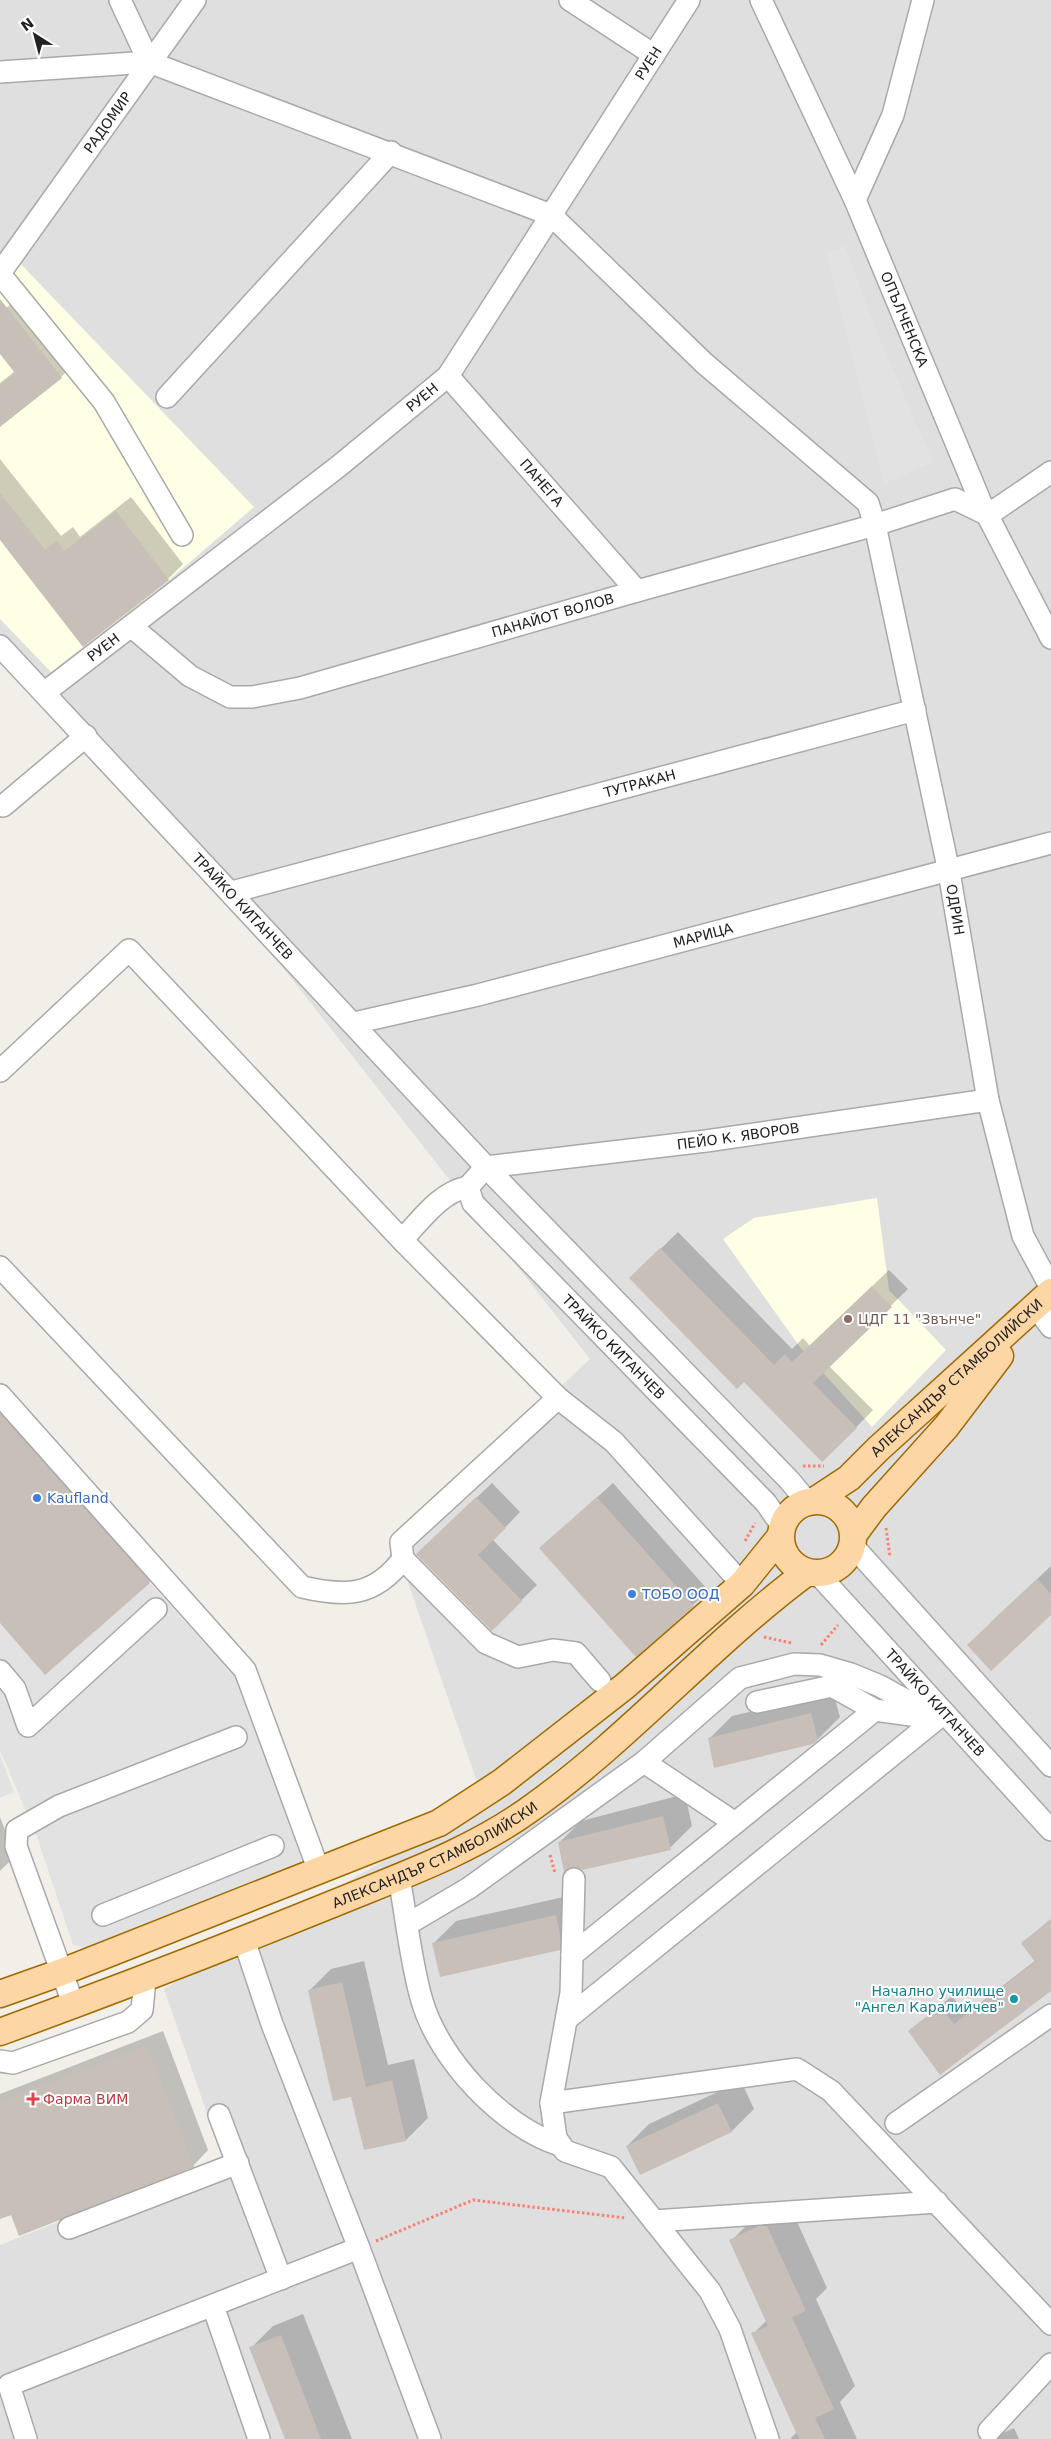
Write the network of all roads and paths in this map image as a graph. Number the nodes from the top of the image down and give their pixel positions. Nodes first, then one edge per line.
1 (120, 0) edge
2 (195, 0) edge
3 (570, 0) edge
4 (688, 0) edge
5 (761, 0) edge
6 (923, 0) edge
7 (654, 55) junction
8 (149, 62) junction
9 (0, 72) edge
10 (391, 152) junction
11 (854, 200) junction
12 (551, 215) junction
13 (10, 247) edge
14 (0, 273) edge
15 (448, 376) junction
16 (167, 397) dead end
17 (1051, 472) edge
18 (988, 515) junction
19 (875, 525) junction
20 (182, 535) dead end
21 (637, 590) junction
22 (132, 627) junction
23 (1051, 638) edge
24 (0, 646) edge
25 (44, 693) junction
26 (915, 710) junction
27 (86, 736) junction
28 (2, 806) dead end
29 (1051, 843) edge
30 (949, 872) junction
31 (232, 892) junction
32 (354, 1023) junction
33 (0, 1071) edge
34 (988, 1100) junction
35 (486, 1167) junction
36 (468, 1186) junction
37 (402, 1240) junction
38 (0, 1267) edge
39 (1047, 1304) edge
40 (0, 1395) edge
41 (558, 1398) junction
42 (811, 1502) junction
43 (766, 1503) junction
44 (874, 1507) junction
45 (781, 1532) junction
46 (853, 1540) junction
47 (744, 1542) dead end
48 (403, 1559) junction
49 (812, 1573) junction
50 (882, 1579) junction
51 (742, 1584) junction
52 (156, 1609) dead end
53 (851, 1609) junction
54 (742, 1624) junction
55 (803, 1655) junction
56 (0, 1671) edge
57 (600, 1680) dead end
58 (757, 1702) dead end
59 (875, 1710) junction
60 (941, 1716) junction
61 (236, 1737) dead end
62 (644, 1762) junction
63 (1051, 1766) edge
64 (735, 1822) junction
65 (1051, 1830) edge
66 (273, 1846) dead end
67 (319, 1871) junction
68 (399, 1877) junction
69 (574, 1879) dead end
70 (103, 1915) dead end
71 (408, 1924) junction
72 (244, 1940) junction
73 (572, 1955) junction
74 (62, 1972) junction
75 (144, 1979) junction
76 (0, 1994) edge
77 (74, 2006) junction
78 (1051, 2015) edge
79 (568, 2018) junction
80 (0, 2032) edge
81 (4, 2064) edge
82 (551, 2103) junction
83 (219, 2115) dead end
84 (896, 2123) dead end
85 (560, 2145) junction
86 (238, 2163) junction
87 (937, 2202) junction
88 (654, 2221) junction
89 (69, 2228) dead end
90 (360, 2248) junction
91 (281, 2279) junction
92 (213, 2306) junction
93 (1049, 2318) edge
94 (1051, 2364) edge
95 (989, 2431) dead end
96 (26, 2439) edge
97 (259, 2439) edge
98 (430, 2439) edge
99 (768, 2439) edge

1 - 8 street
2 - 8 street, РАДОМИР
3 - 7 street
4 - 7 street, РУЕН
5 - 11 street, ОПЪЛЧЕНСКА
6 - 11 street
7 - 12 street, РУЕН
8 - 9 street
8 - 10 street
8 - 13 street, РАДОМИР
10 - 12 street
10 - 16 street
11 - 18 street, ОПЪЛЧЕНСКА
12 - 15 street, РУЕН
12 - 19 street, ОДРИН
13 - 14 street, РАДОМИР
14 - 20 street
15 - 21 street, ПАНЕГА
15 - 22 street, РУЕН
17 - 18 street
18 - 19 street, ПАНАЙОТ ВОЛОВ
18 - 23 street, ОПЪЛЧЕНСКА
19 - 21 street, ПАНАЙОТ ВОЛОВ
19 - 26 street, ОДРИН
21 - 22 street, ПАНАЙОТ ВОЛОВ
22 - 25 street, РУЕН
24 - 25 street, ТРАЙКО КИТАНЧЕВ
25 - 27 street, ТРАЙКО КИТАНЧЕВ
26 - 30 street, ОДРИН
26 - 31 street, ТУТРАКАН
27 - 28 street
27 - 31 street, ТРАЙКО КИТАНЧЕВ
29 - 30 street, МАРИЦА
30 - 32 street, МАРИЦА
30 - 34 street, ОДРИН
31 - 32 street, ТРАЙКО КИТАНЧЕВ
32 - 35 street, ТРАЙКО КИТАНЧЕВ
33 - 37 street
34 - 35 street, ПЕЙО К. ЯВОРОВ
34 - 39 street, ОДРИН
35 - 36 street
35 - 42 street, ТРАЙКО КИТАНЧЕВ
36 - 37 street
36 - 43 street, ТРАЙКО КИТАНЧЕВ
37 - 41 street
38 - 48 street
39 - 42 main road, АЛЕКСАНДЪР СТАМБОЛИЙСКИ
39 - 44 main road, АЛЕКСАНДЪР СТАМБОЛИЙСКИ
40 - 67 street
41 - 48 street
41 - 51 street
42 - 45 main road, АЛЕКСАНДЪР СТАМБОЛИЙСКИ
42 - 46 main road
43 - 45 street, ТРАЙКО КИТАНЧЕВ
43 - 47 path
44 - 46 main road, АЛЕКСАНДЪР СТАМБОЛИЙСКИ
44 - 50 path
45 - 49 main road
45 - 51 main road, АЛЕКСАНДЪР СТАМБОЛИЙСКИ
46 - 49 main road, АЛЕКСАНДЪР СТАМБОЛИЙСКИ
46 - 50 street
48 - 57 street
49 - 53 street, ТРАЙКО КИТАНЧЕВ
49 - 54 main road, АЛЕКСАНДЪР СТАМБОЛИЙСКИ
50 - 63 street
51 - 67 main road, АЛЕКСАНДЪР СТАМБОЛИЙСКИ
52 - 56 street
53 - 55 path
53 - 60 street, ТРАЙКО КИТАНЧЕВ
54 - 55 path
54 - 68 main road, АЛЕКСАНДЪР СТАМБОЛИЙСКИ
55 - 60 street
55 - 62 street
58 - 59 street
59 - 60 street
59 - 64 street
60 - 65 street, ТРАЙКО КИТАНЧЕВ
60 - 79 street
61 - 74 street
62 - 64 street
62 - 71 street
64 - 73 street
66 - 70 street
67 - 74 main road, АЛЕКСАНДЪР СТАМБОЛИЙСКИ
68 - 71 street
68 - 72 main road, АЛЕКСАНДЪР СТАМБОЛИЙСКИ
69 - 73 street
71 - 85 street
72 - 75 main road, АЛЕКСАНДЪР СТАМБОЛИЙСКИ
72 - 90 street
73 - 79 street
74 - 76 main road, АЛЕКСАНДЪР СТАМБОЛИЙСКИ
74 - 77 street
75 - 77 main road, АЛЕКСАНДЪР СТАМБОЛИЙСКИ
75 - 81 street
77 - 80 main road, АЛЕКСАНДЪР СТАМБОЛИЙСКИ
78 - 84 street
79 - 82 street
82 - 85 street
82 - 87 street
83 - 86 street
85 - 88 street
86 - 89 street
86 - 91 street
87 - 88 street
87 - 93 street
88 - 90 path
88 - 99 street
90 - 91 street
90 - 98 street
91 - 92 street
92 - 96 street
92 - 97 street
94 - 95 street

